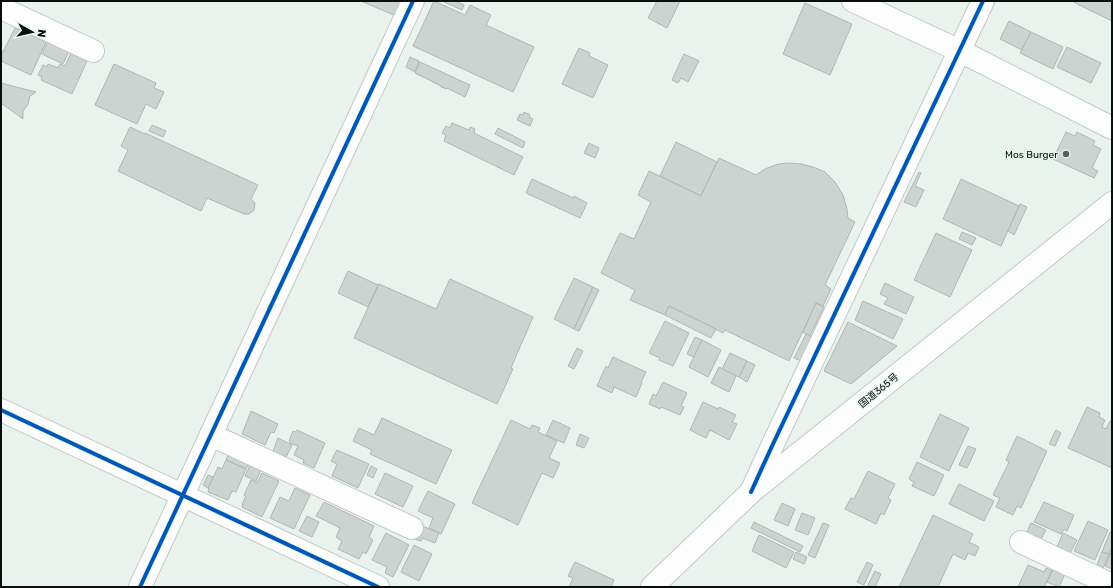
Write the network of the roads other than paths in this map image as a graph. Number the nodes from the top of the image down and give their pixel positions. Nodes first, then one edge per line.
1 (413, 1) edge
2 (853, 1) edge
3 (983, 1) edge
4 (1, 8) edge
5 (93, 51) dead end
6 (960, 51) junction
7 (1112, 128) edge
8 (1112, 203) edge
9 (1, 410) edge
10 (211, 435) junction
11 (751, 492) junction
12 (183, 496) junction
13 (412, 528) dead end
14 (1021, 542) dead end
15 (1112, 585) edge
16 (140, 587) edge
17 (378, 587) edge
18 (652, 587) edge

1 - 10 main road
2 - 6 main road
3 - 6 main road
4 - 5 main road
6 - 7 main road
6 - 11 main road
8 - 11 main road, 国道365号
9 - 12 main road
10 - 12 main road
10 - 13 main road
11 - 18 main road, 国道365号
12 - 16 main road
12 - 17 main road
14 - 15 main road

